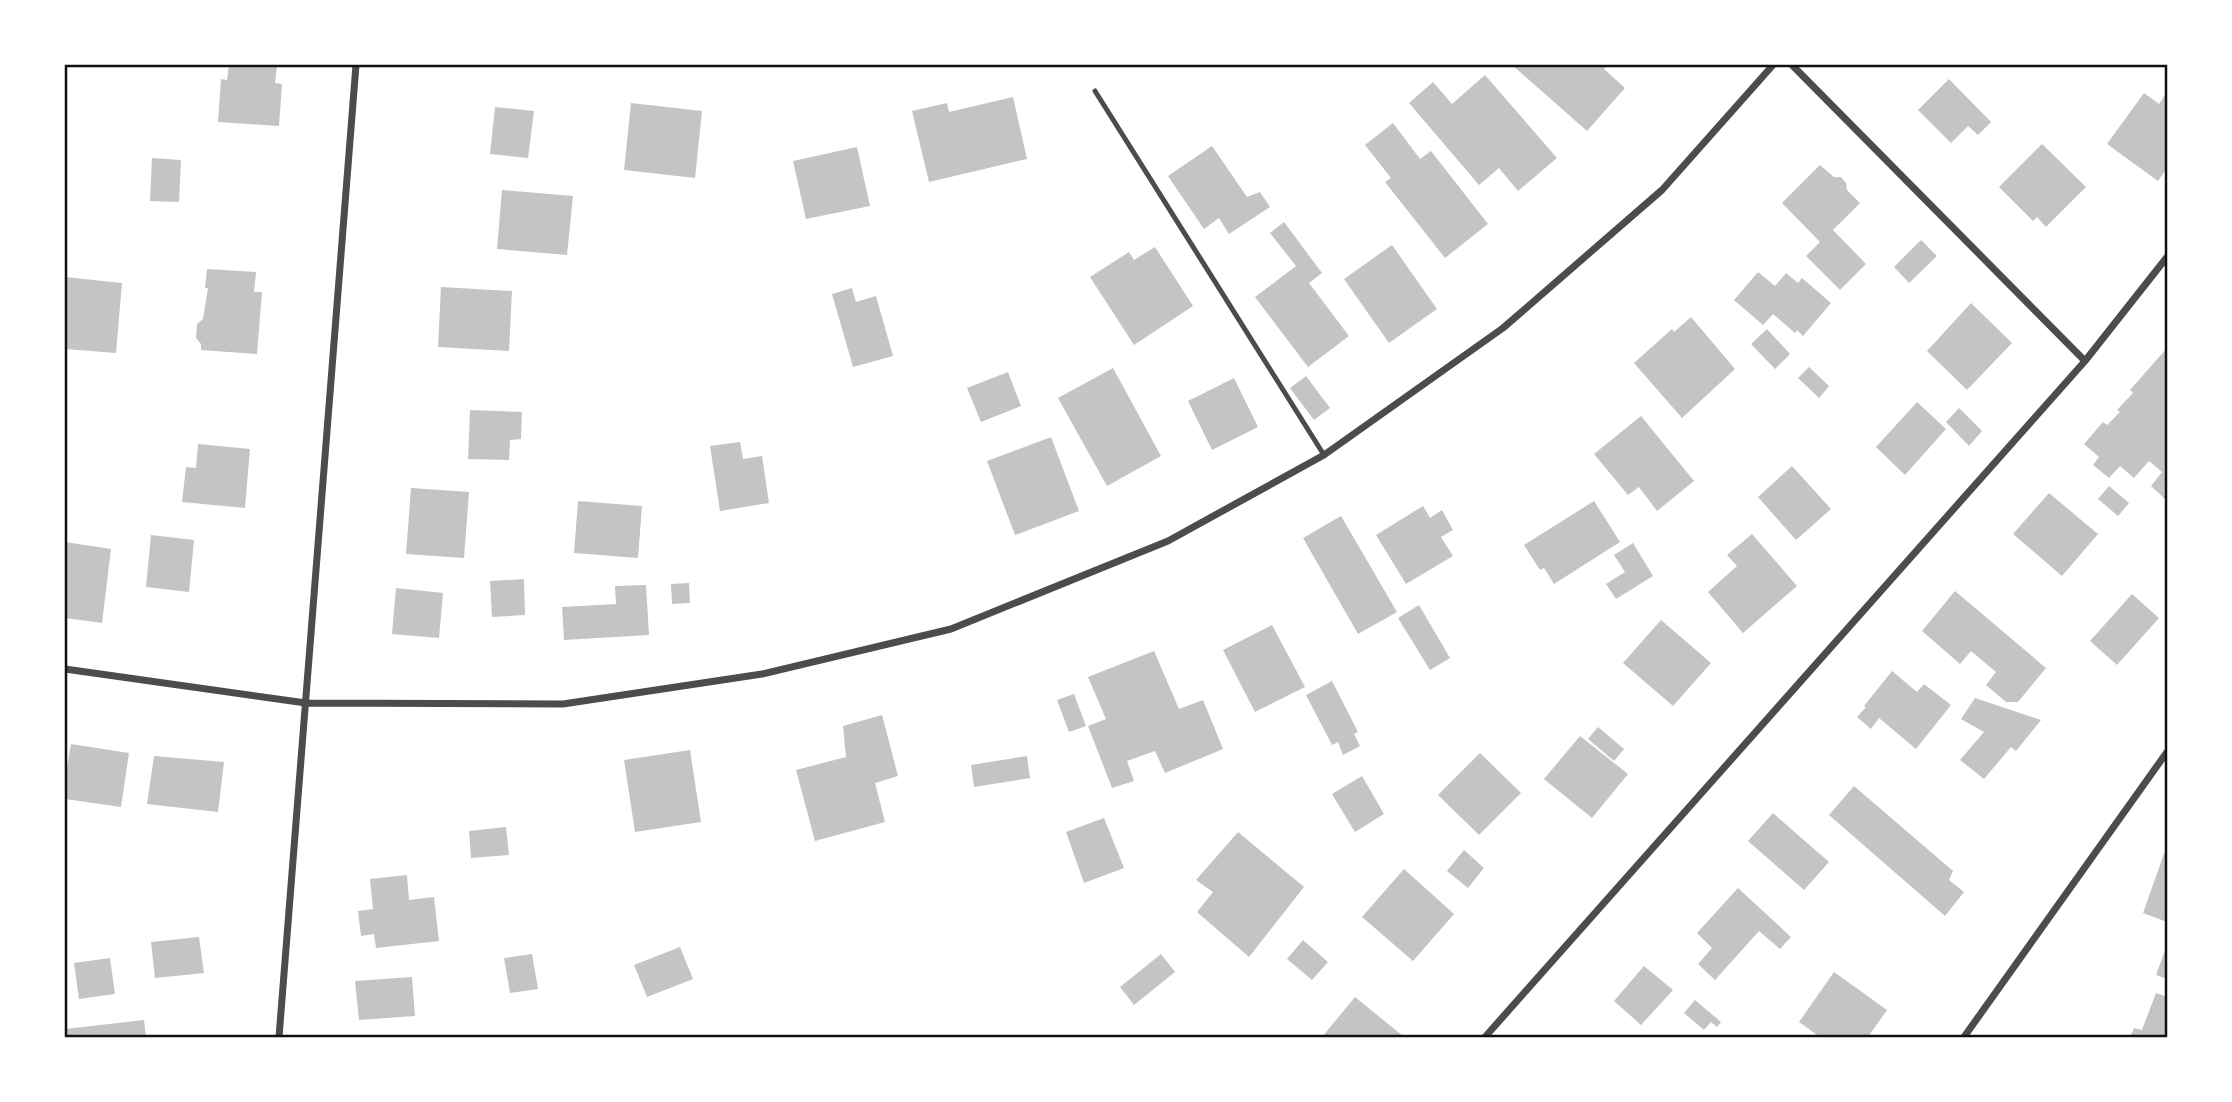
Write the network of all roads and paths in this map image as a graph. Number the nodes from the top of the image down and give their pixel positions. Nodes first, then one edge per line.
1 (356, 65) edge
2 (1773, 65) edge
3 (1792, 65) edge
4 (1095, 91) dead end
5 (2167, 257) edge
6 (2085, 361) junction
7 (1324, 455) junction
8 (65, 669) edge
9 (306, 703) junction
10 (2167, 752) edge
11 (279, 1037) edge
12 (1485, 1037) edge
13 (1964, 1037) edge

1 - 9 street
2 - 7 street
3 - 6 street
4 - 7 lane
5 - 6 street
6 - 12 street
7 - 9 street
8 - 9 street
9 - 11 street
10 - 13 street

